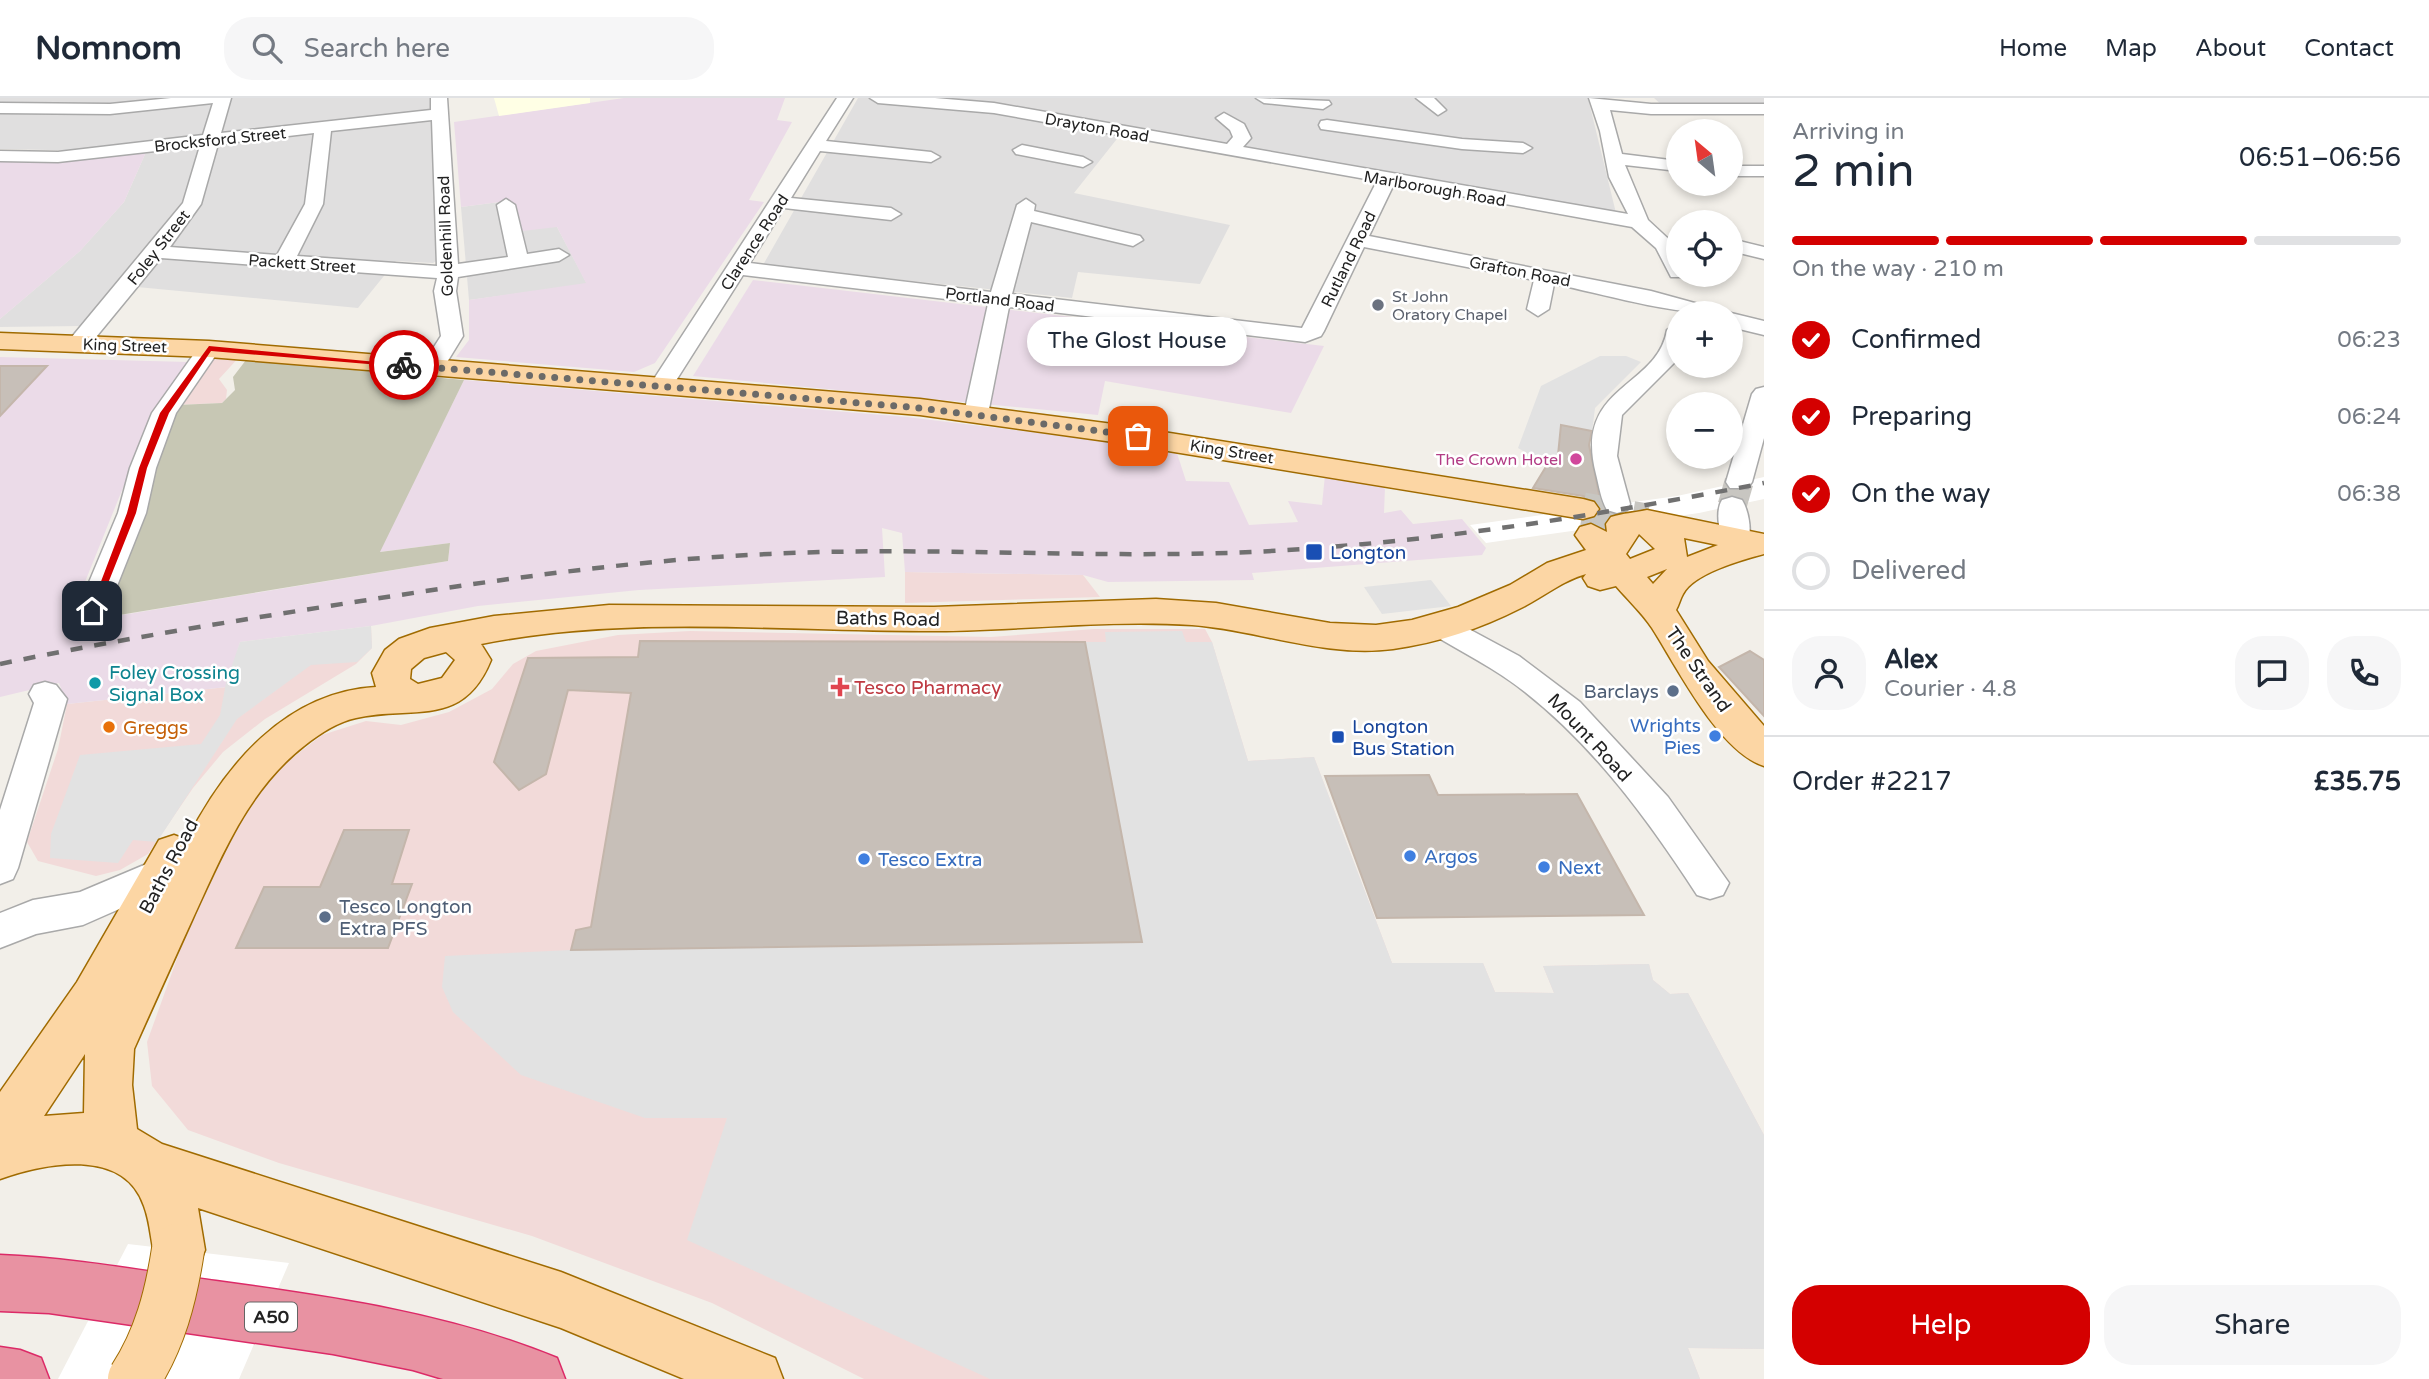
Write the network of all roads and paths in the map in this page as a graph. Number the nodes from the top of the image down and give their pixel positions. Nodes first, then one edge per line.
1 (221, 98) edge
2 (845, 98) edge
3 (878, 98) edge
4 (1264, 98) edge
5 (1424, 98) edge
6 (1598, 101) edge
7 (1322, 104) dead end
8 (440, 106) edge
9 (0, 108) edge
10 (1764, 109) edge
11 (1438, 110) dead end
12 (1224, 118) dead end
13 (1065, 122) junction
14 (1327, 125) dead end
15 (323, 128) junction
16 (1385, 132) junction
17 (211, 140) junction
18 (816, 145) junction
19 (1231, 150) junction
20 (1513, 151) dead end
21 (0, 156) edge
22 (931, 157) dead end
23 (1612, 158) junction
24 (1083, 162) dead end
25 (1666, 165) edge
26 (1743, 171) edge
27 (1764, 172) edge
28 (1379, 178) junction
29 (780, 202) junction
30 (506, 205) dead end
31 (891, 214) dead end
32 (1643, 224) junction
33 (1666, 230) edge
34 (1356, 239) junction
35 (1133, 240) dead end
36 (1666, 247) edge
37 (1743, 248) edge
38 (156, 252) junction
39 (1764, 253) edge
40 (559, 255) dead end
41 (519, 261) junction
42 (283, 263) junction
43 (737, 268) junction
44 (448, 272) junction
45 (1545, 276) junction
46 (1000, 299) junction
47 (1666, 307) edge
48 (1538, 309) dead end
49 (1743, 323) edge
50 (1764, 328) edge
51 (1306, 335) joint
52 (0, 341) edge
53 (79, 343) junction
54 (209, 349) junction
55 (1666, 358) edge
56 (433, 367) junction
57 (662, 385) junction
58 (1764, 394) edge
59 (976, 414) junction
60 (1609, 527) junction
61 (1754, 542) edge
62 (92, 611) dead end
63 (1663, 618) junction
64 (542, 624) junction
65 (1441, 625) junction
66 (437, 640) junction
67 (471, 667) junction
68 (404, 679) junction
69 (45, 694) dead end
70 (1764, 751) edge
71 (0, 869) edge
72 (163, 873) junction
73 (1710, 883) dead end
74 (83, 908) junction
75 (2, 922) edge
76 (125, 947) junction
77 (0, 1133) edge
78 (0, 1153) edge
79 (132, 1155) junction
80 (0, 1283) edge
81 (0, 1377) edge
82 (20, 1379) edge
83 (134, 1379) edge
84 (536, 1379) edge
85 (754, 1379) edge

1 - 9 street
1 - 17 street, Foley Street
2 - 18 street, Clarence Road
3 - 13 street, Drayton Road
4 - 7 street
5 - 11 street
6 - 10 street
6 - 23 street
8 - 15 street, Brocksford Street
8 - 44 street, Goldenhill Road
12 - 19 street
13 - 19 street, Drayton Road
13 - 24 street
14 - 16 street
15 - 17 street, Brocksford Street
15 - 42 street
16 - 20 street
16 - 28 street, Rutland Road
17 - 21 street, Brocksford Street
17 - 38 street, Foley Street
18 - 22 street
18 - 29 street, Clarence Road
19 - 28 street, Marlborough Road
23 - 25 street
23 - 32 street
26 - 27 street
28 - 32 street, Marlborough Road
28 - 34 street, Rutland Road
29 - 31 street
29 - 43 street, Clarence Road
30 - 41 street
32 - 33 street, Marlborough Road
32 - 36 street
34 - 45 street, Grafton Road
34 - 51 street, Rutland Road
35 - 46 street
37 - 39 street
38 - 42 street, Packett Street
38 - 53 street, Foley Street
40 - 41 street, Packett Street
41 - 44 street, Packett Street
42 - 44 street, Packett Street
43 - 46 street, Portland Road
43 - 57 street, Clarence Road
44 - 56 street, Goldenhill Road
45 - 47 street, Grafton Road
45 - 48 street
46 - 51 street, Portland Road
46 - 59 street
49 - 50 street
52 - 53 main road, King Street
53 - 54 main road, King Street
54 - 56 main road, King Street
54 - 62 street
55 - 60 street
56 - 57 main road, King Street
57 - 59 main road, King Street
58 - 61 street
59 - 60 main road, King Street
60 - 61 main road, King Street
60 - 63 main road, The Strand
60 - 65 main road, Baths Road
61 - 63 main road
63 - 70 main road, The Strand
64 - 65 main road, Baths Road
64 - 66 main road, Baths Road
64 - 67 main road, Baths Road
65 - 73 street, Mount Road
66 - 67 main road
66 - 68 main road, Baths Road
67 - 68 main road, Baths Road
68 - 72 main road, Baths Road
68 - 79 main road, Baths Road
69 - 71 street
72 - 74 street
72 - 76 main road, Baths Road
74 - 75 street
74 - 76 street
76 - 77 main road, Baths Road
78 - 79 main road
79 - 83 main road, bridge
79 - 85 main road
80 - 84 highway, A50
81 - 82 highway

